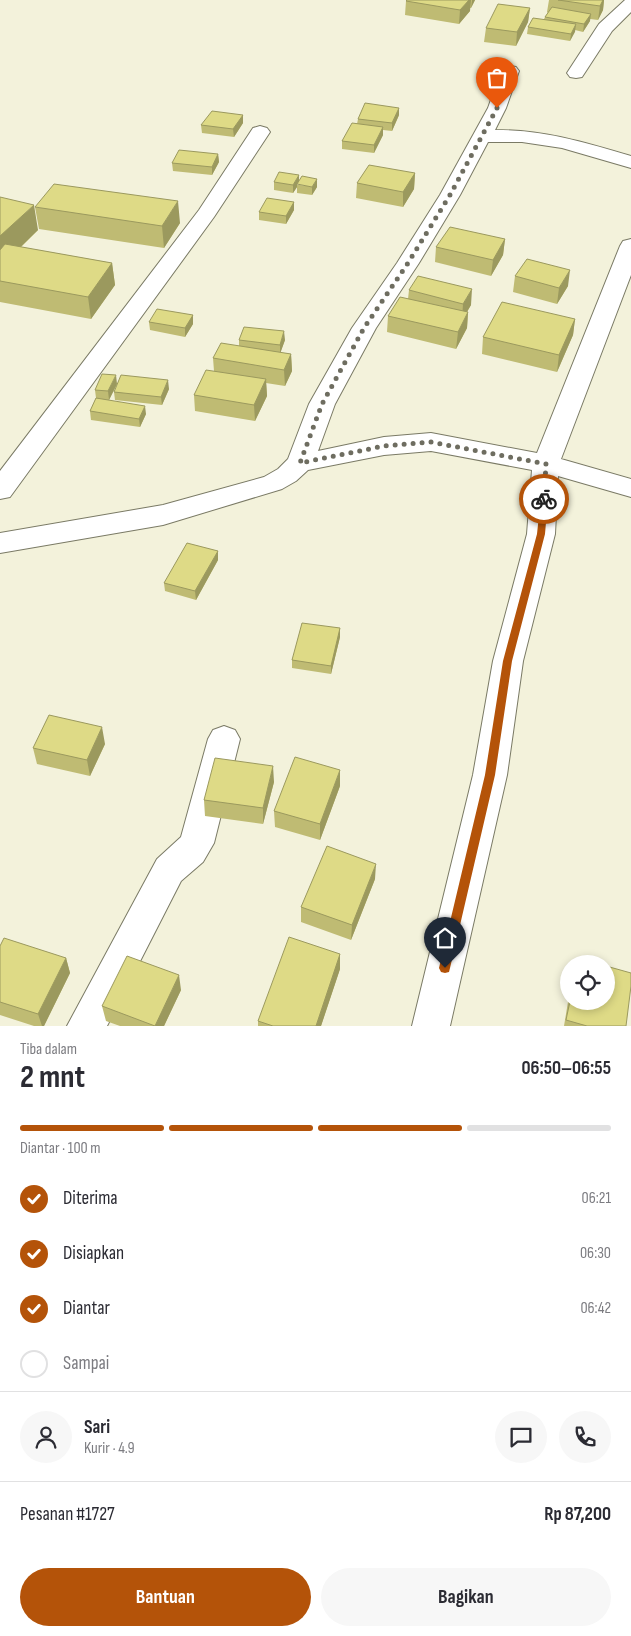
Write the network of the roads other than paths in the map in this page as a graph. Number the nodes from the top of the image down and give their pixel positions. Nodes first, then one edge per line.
1 (631, 3) edge
2 (510, 71) dead end
3 (576, 72) dead end
4 (260, 132) dead end
5 (480, 136) junction
6 (631, 162) edge
7 (631, 246) edge
8 (300, 463) junction
9 (546, 464) junction
10 (631, 488) edge
11 (0, 490) edge
12 (0, 543) edge
13 (224, 739) dead end
14 (86, 1026) edge
15 (431, 1026) edge

1 - 3 street
2 - 5 street
4 - 11 street
5 - 6 street
5 - 8 street
7 - 9 street
8 - 9 street
8 - 12 street
9 - 10 street
9 - 15 street
13 - 14 street

